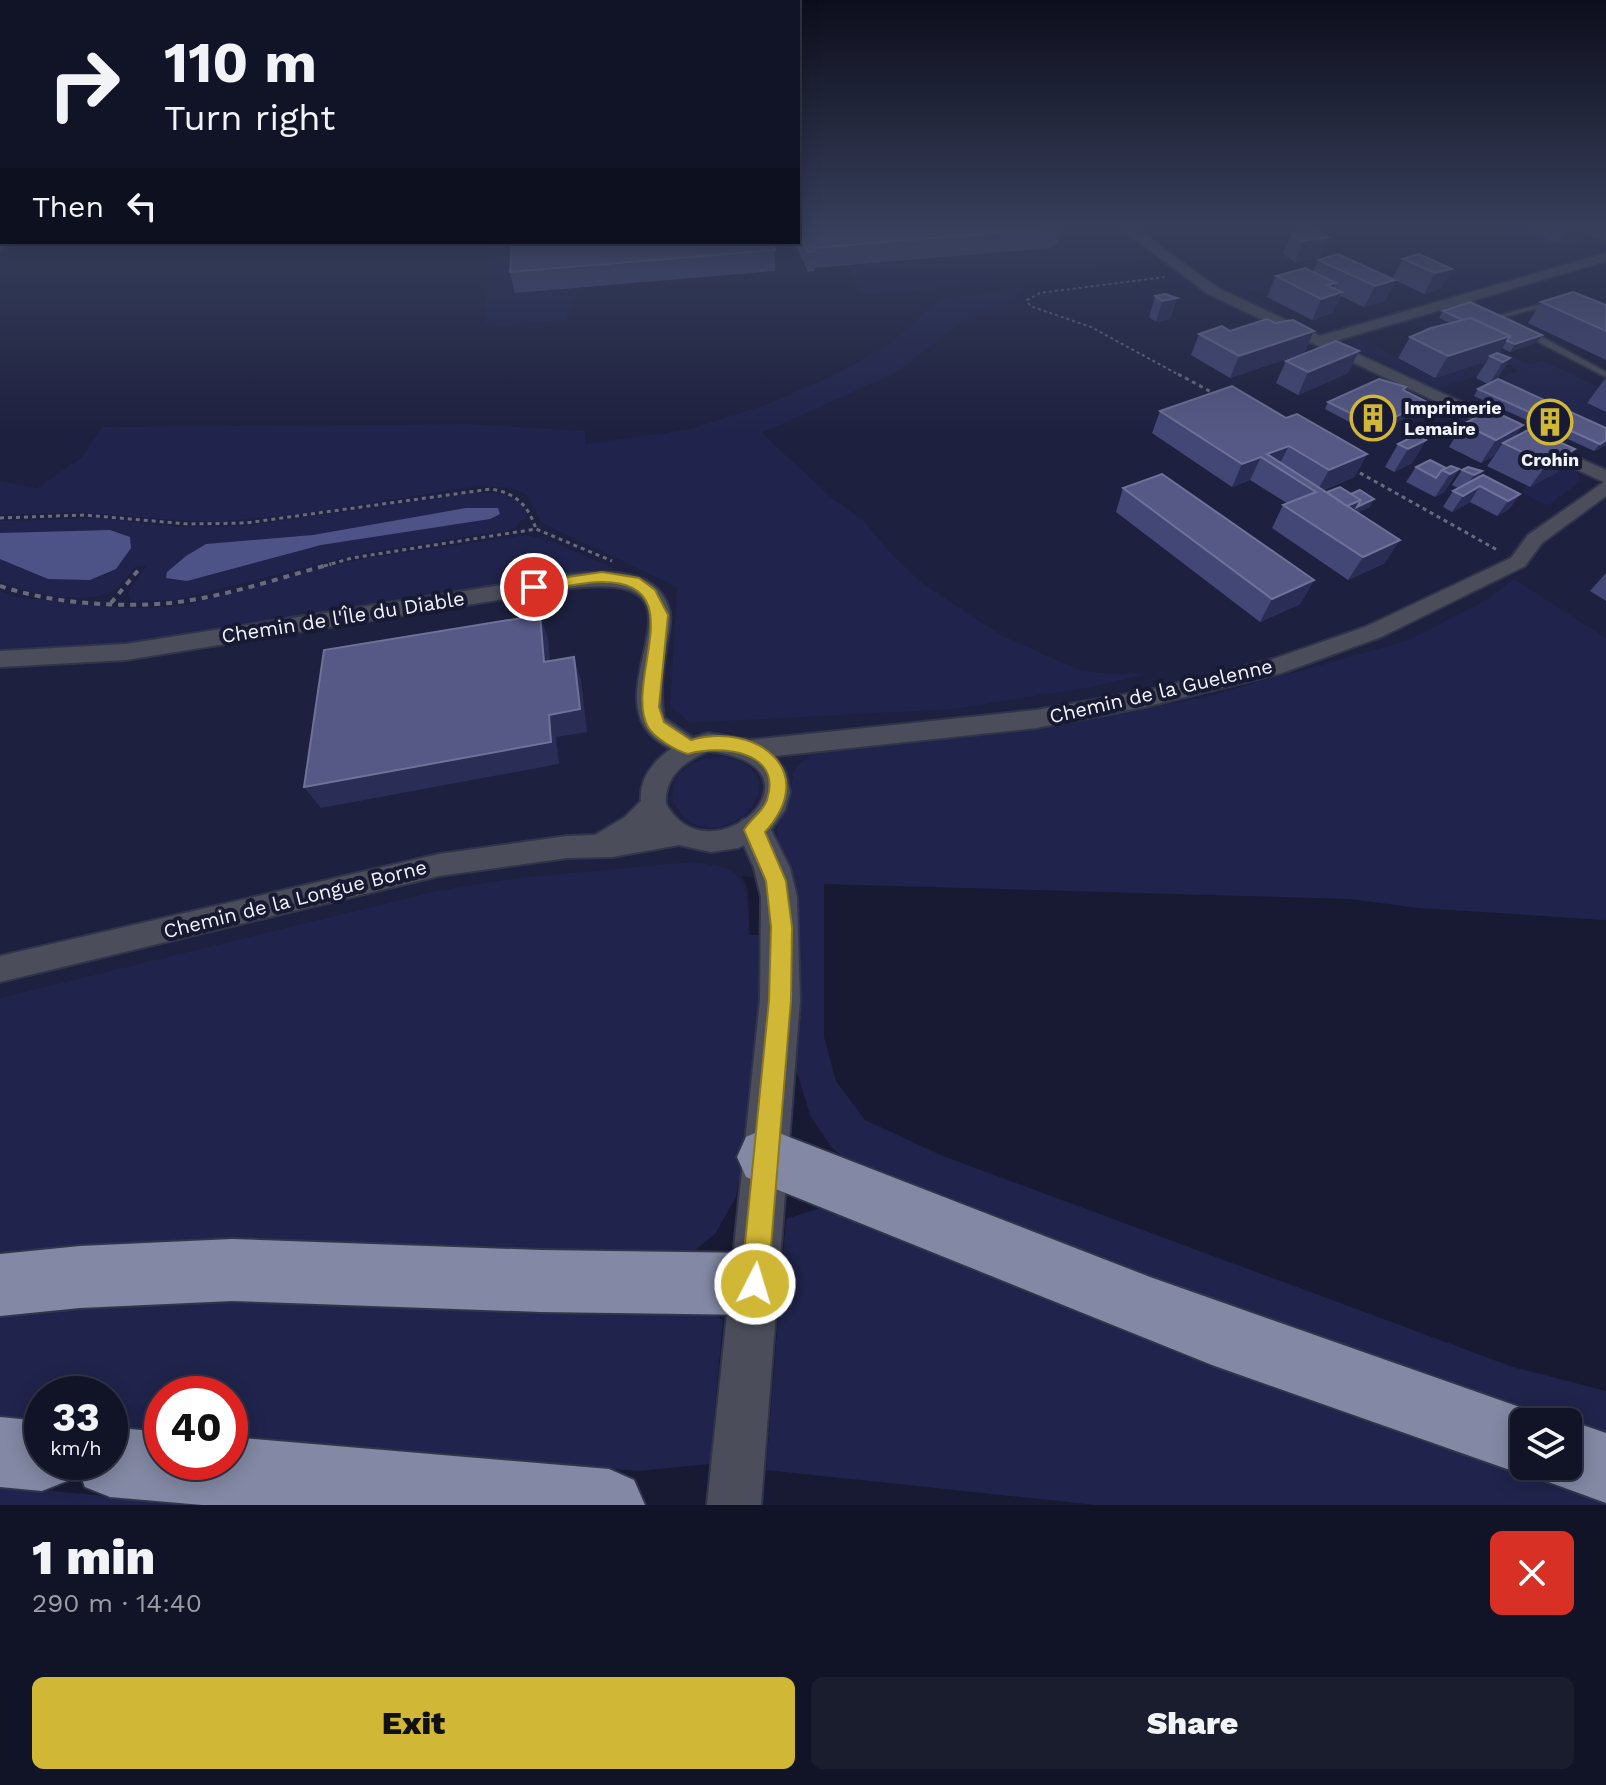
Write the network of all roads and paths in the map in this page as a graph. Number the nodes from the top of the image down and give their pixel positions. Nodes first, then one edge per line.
1 (1034, 296) edge
2 (1224, 296) edge
3 (1472, 296) edge
4 (1562, 305) edge
5 (1319, 341) junction
6 (1606, 375) edge
7 (1225, 399) edge
8 (1341, 462) edge
9 (1606, 477) edge
10 (1606, 487) edge
11 (0, 518) edge
12 (536, 529) junction
13 (1518, 562) junction
14 (140, 568) dead end
15 (634, 582) junction
16 (0, 586) edge
17 (111, 603) junction
18 (0, 659) edge
19 (810, 742) junction
20 (688, 747) junction
21 (752, 749) junction
22 (776, 778) junction
23 (654, 801) junction
24 (754, 830) junction
25 (679, 834) junction
26 (593, 845) junction
27 (0, 969) edge
28 (766, 1157) junction
29 (755, 1284) junction
30 (0, 1285) edge
31 (1510, 1436) edge
32 (0, 1452) edge
33 (24, 1454) edge
34 (1582, 1460) edge
35 (128, 1464) edge
36 (1606, 1468) edge
37 (609, 1505) edge
38 (734, 1505) edge

1 - 7 path
2 - 5 street
3 - 5 street
4 - 6 lane
5 - 9 street
8 - 13 path
10 - 13 street, Chemin de la Guelenne
11 - 12 path
12 - 15 path
12 - 17 path
13 - 19 street, Chemin de la Guelenne
14 - 17 path
15 - 18 street, Chemin de l'Île du Diable
15 - 20 street
16 - 17 path
19 - 21 street, Chemin de la Guelenne
19 - 22 street
20 - 21 street
20 - 23 street
21 - 22 street
22 - 24 street
23 - 25 street
23 - 26 street, Chemin de la Longue Borne
24 - 25 street
24 - 28 street
25 - 26 street, Chemin de la Longue Borne
26 - 27 street, Chemin de la Longue Borne
28 - 29 street
28 - 31 highway
29 - 30 highway
29 - 38 street
32 - 33 highway
34 - 36 highway
35 - 37 highway

